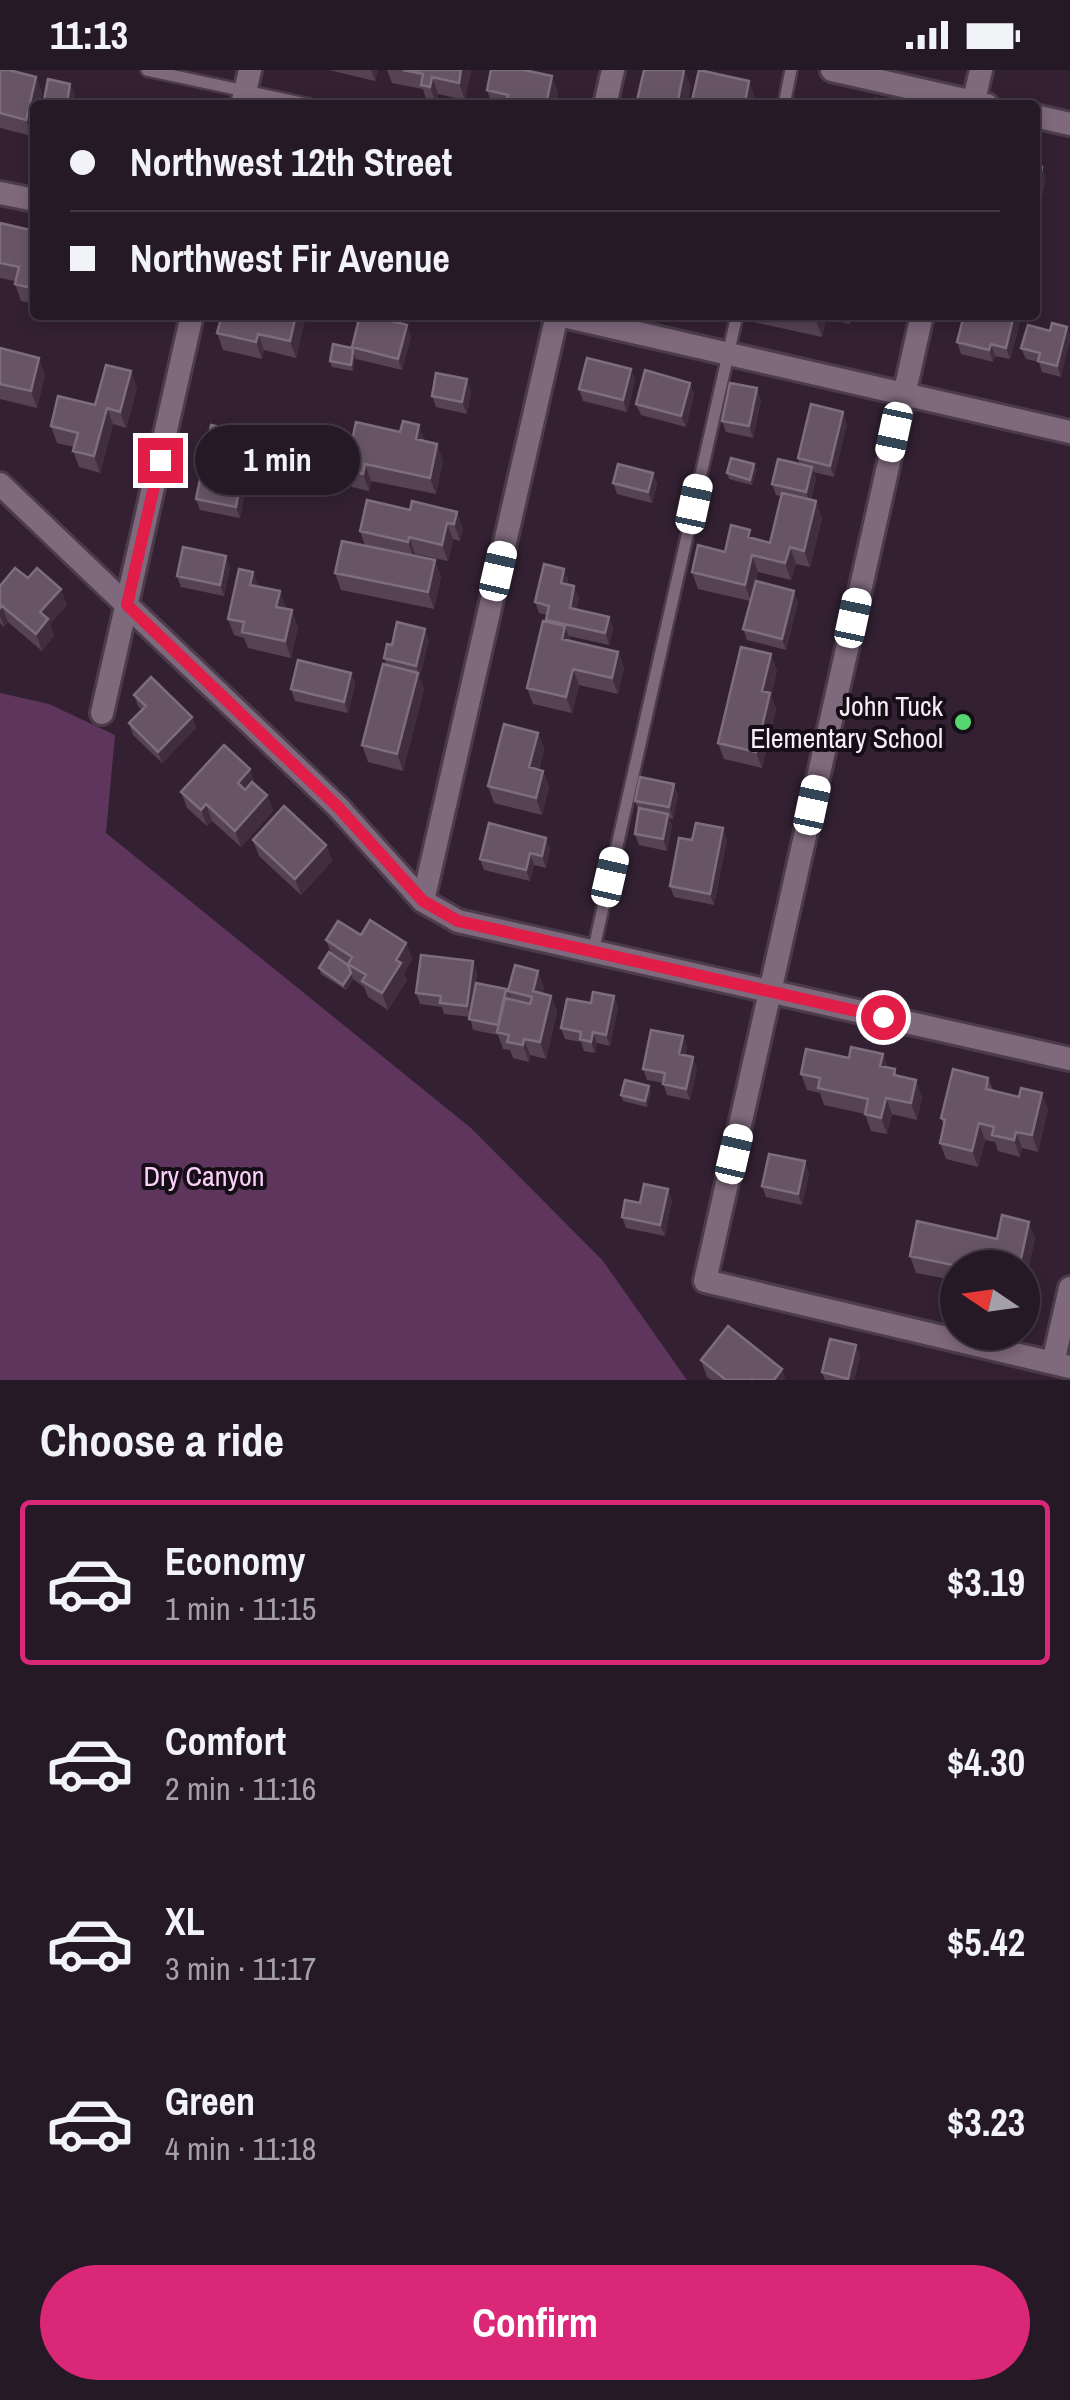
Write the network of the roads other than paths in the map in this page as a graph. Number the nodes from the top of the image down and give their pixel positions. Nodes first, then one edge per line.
1 (147, 70) edge
2 (613, 70) edge
3 (792, 70) edge
4 (832, 70) edge
5 (980, 70) edge
6 (245, 89) edge
7 (290, 100) edge
8 (606, 100) edge
9 (785, 100) edge
10 (961, 100) edge
11 (978, 100) edge
12 (1040, 117) edge
13 (1070, 124) edge
14 (0, 193) edge
15 (30, 199) edge
16 (191, 320) edge
17 (557, 320) edge
18 (579, 320) edge
19 (735, 320) edge
20 (921, 320) edge
21 (728, 355) junction
22 (902, 394) junction
23 (1070, 432) edge
24 (0, 484) edge
25 (127, 605) junction
26 (102, 713) dead end
27 (423, 901) junction
28 (593, 952) junction
29 (771, 992) junction
30 (1070, 1058) edge
31 (1070, 1288) edge
32 (1061, 1365) edge

1 - 6 lane
2 - 8 street
3 - 9 lane
4 - 10 street
5 - 11 street
6 - 7 lane
12 - 13 street
14 - 15 street
16 - 25 street
17 - 27 street
18 - 21 street
19 - 21 lane
20 - 22 street
21 - 22 street
21 - 28 lane
22 - 23 street
22 - 29 street
24 - 25 street
25 - 26 street
25 - 27 street
27 - 28 street
28 - 29 street
29 - 30 street
29 - 32 street
31 - 32 street

